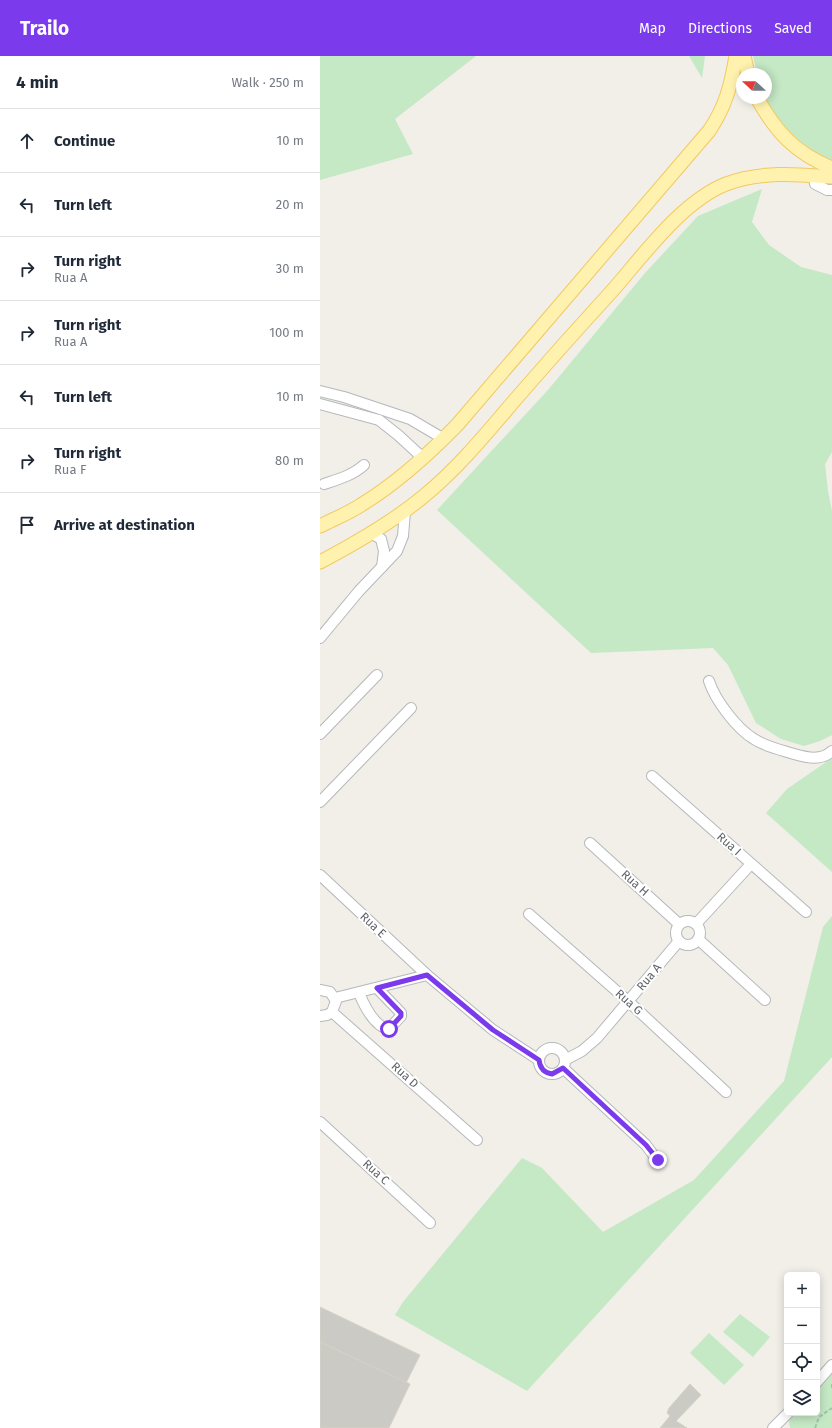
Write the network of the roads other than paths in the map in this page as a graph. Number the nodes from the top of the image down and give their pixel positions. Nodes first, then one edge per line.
1 (736, 56) edge
2 (744, 56) edge
3 (747, 68) edge
4 (761, 104) edge
5 (832, 168) edge
6 (814, 176) junction
7 (832, 177) edge
8 (832, 190) edge
9 (320, 391) edge
10 (320, 404) edge
11 (395, 413) junction
12 (378, 420) junction
13 (444, 439) junction
14 (423, 458) junction
15 (364, 465) dead end
16 (324, 484) dead end
17 (405, 511) junction
18 (320, 526) edge
19 (371, 533) junction
20 (320, 562) edge
21 (382, 567) junction
22 (320, 638) edge
23 (377, 675) dead end
24 (710, 681) dead end
25 (411, 708) dead end
26 (320, 734) edge
27 (832, 751) edge
28 (652, 776) dead end
29 (320, 802) edge
30 (590, 843) dead end
31 (751, 864) junction
32 (320, 875) edge
33 (806, 912) dead end
34 (529, 914) dead end
35 (680, 924) junction
36 (696, 924) junction
37 (698, 939) junction
38 (680, 941) junction
39 (427, 975) junction
40 (377, 988) junction
41 (320, 990) edge
42 (358, 993) junction
43 (335, 998) junction
44 (765, 1000) dead end
45 (629, 1002) junction
46 (332, 1012) junction
47 (320, 1016) edge
48 (539, 1060) junction
49 (564, 1064) junction
50 (726, 1092) dead end
51 (320, 1122) edge
52 (477, 1140) dead end
53 (658, 1160) dead end
54 (430, 1223) dead end
55 (832, 1365) edge
56 (819, 1380) edge
57 (786, 1416) edge
58 (779, 1426) edge

1 - 13 main road
2 - 3 main road
4 - 5 main road
6 - 7 main road
6 - 8 street
6 - 17 main road
9 - 11 street
10 - 12 street
11 - 12 street
11 - 13 street
12 - 14 street
13 - 14 main road
14 - 18 main road
15 - 16 street
17 - 19 main road
17 - 21 street
19 - 20 main road
19 - 21 street
21 - 22 street
23 - 26 street
24 - 27 street
25 - 29 street
28 - 31 street, Rua I
30 - 35 street, Rua H
31 - 33 street, Rua I
31 - 36 street
32 - 39 street, Rua E
34 - 45 street, Rua G
35 - 36 street
35 - 38 street
36 - 37 street
37 - 38 street
37 - 44 street
38 - 45 street, Rua A
39 - 40 street
39 - 48 street
40 - 42 street
40 - 42 street
41 - 43 street
42 - 43 street
43 - 46 street
45 - 49 street, Rua A
45 - 50 street, Rua G
46 - 47 street
46 - 52 street, Rua D
48 - 49 street
48 - 49 street
49 - 53 street
51 - 54 street, Rua C
55 - 56 street
57 - 58 street

